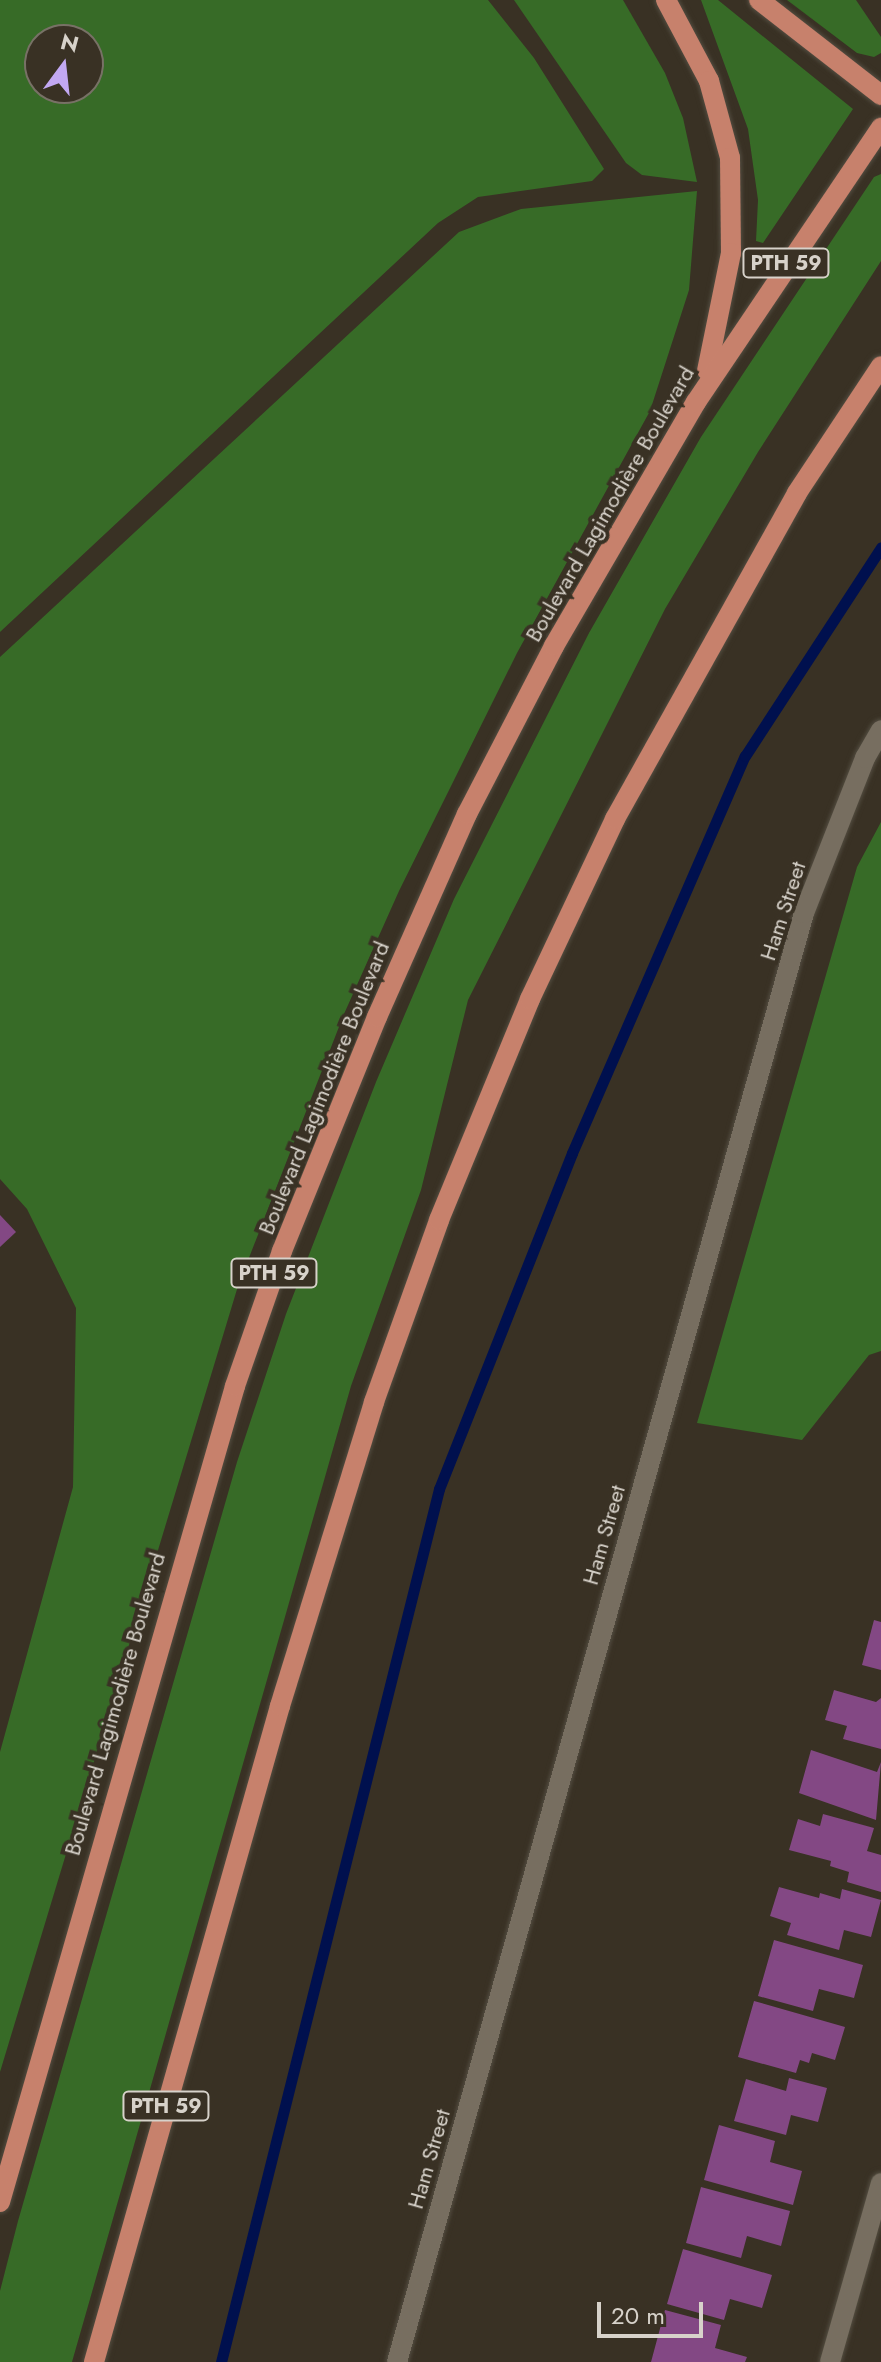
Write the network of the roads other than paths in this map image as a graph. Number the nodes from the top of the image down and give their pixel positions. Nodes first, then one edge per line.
1 (666, 0) edge
2 (759, 0) edge
3 (881, 95) edge
4 (881, 128) edge
5 (881, 366) edge
6 (696, 402) junction
7 (881, 730) edge
8 (881, 2183) edge
9 (0, 2202) edge
10 (94, 2362) edge
11 (397, 2362) edge
12 (830, 2362) edge

1 - 6 main road
2 - 3 main road
4 - 6 main road, Boulevard Lagimodière Boulevard / PTH 59
5 - 10 main road, PTH 59
6 - 9 main road, Boulevard Lagimodière Boulevard / PTH 59
7 - 11 street, Ham Street
8 - 12 street

